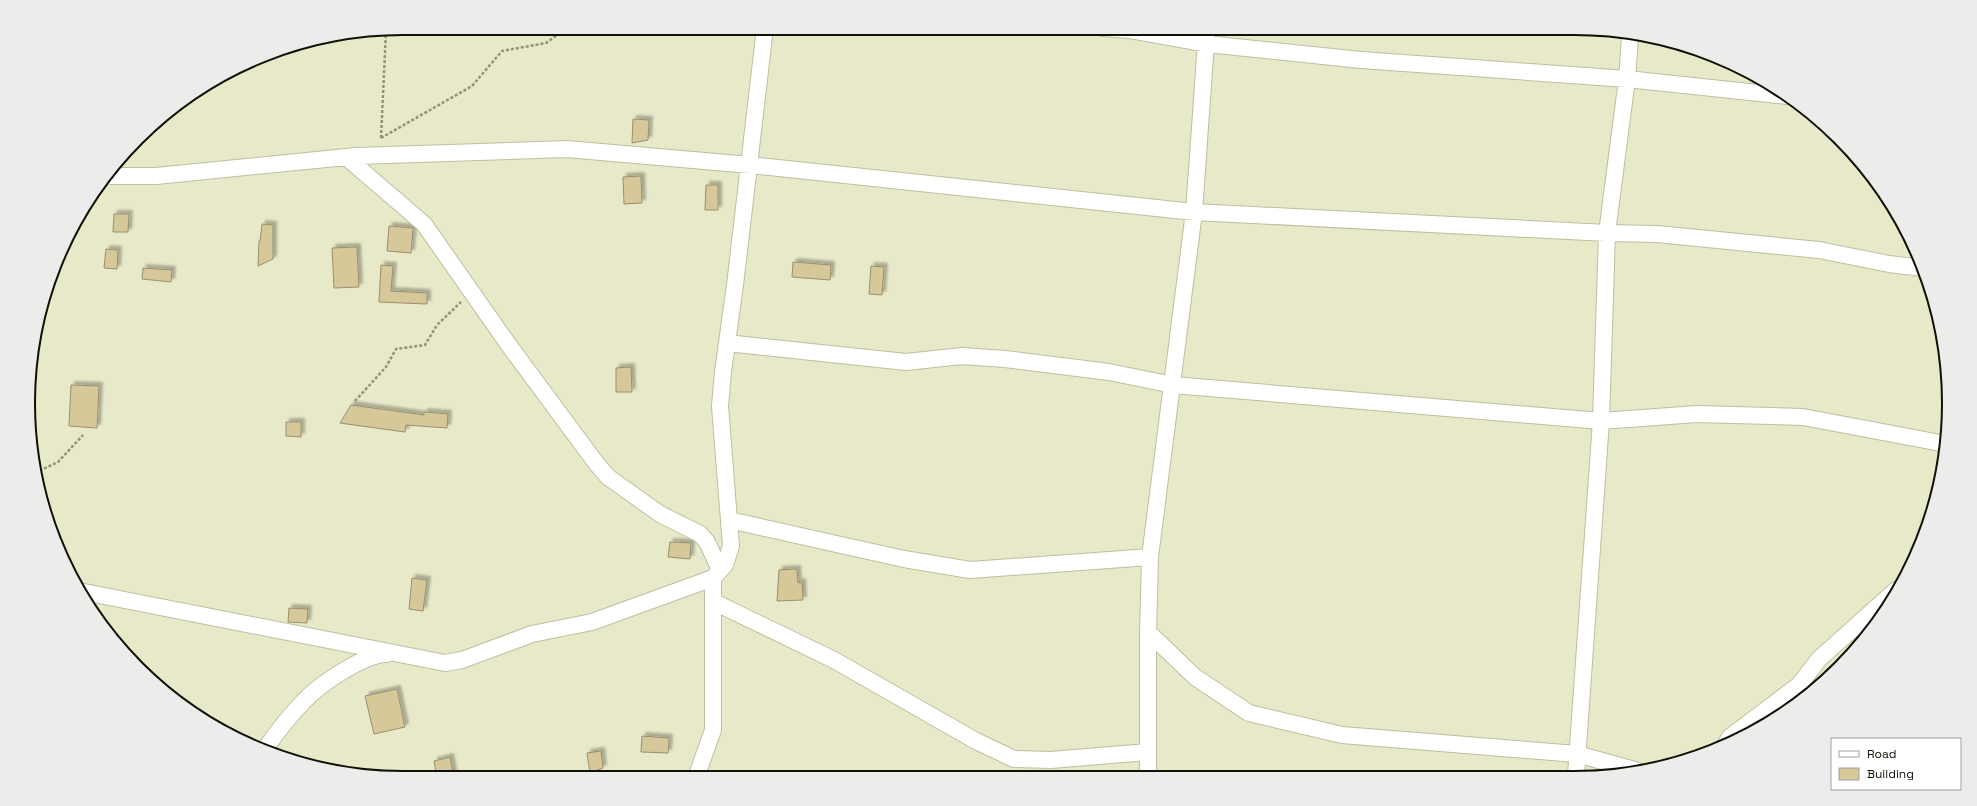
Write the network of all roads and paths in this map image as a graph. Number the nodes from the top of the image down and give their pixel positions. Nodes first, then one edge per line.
1 (557, 35) edge
2 (764, 35) edge
3 (1157, 35) edge
4 (1207, 35) edge
5 (386, 36) edge
6 (1630, 39) edge
7 (1207, 44) junction
8 (1627, 79) junction
9 (1774, 95) edge
10 (381, 138) junction
11 (354, 157) junction
12 (750, 165) junction
13 (113, 176) edge
14 (1194, 212) junction
15 (1607, 233) junction
16 (1916, 267) edge
17 (471, 292) junction
18 (727, 343) junction
19 (1173, 385) junction
20 (355, 401) dead end
21 (1601, 421) junction
22 (83, 435) dead end
23 (1940, 443) edge
24 (41, 470) edge
25 (729, 520) junction
26 (1150, 557) junction
27 (717, 574) junction
28 (88, 593) edge
29 (1884, 600) edge
30 (714, 602) junction
31 (1148, 632) junction
32 (406, 654) junction
33 (1733, 735) edge
34 (268, 745) edge
35 (1147, 752) junction
36 (1576, 754) junction
37 (1625, 767) edge
38 (698, 771) edge
39 (1148, 771) edge
40 (1576, 771) edge

1 - 10 path
2 - 12 street
3 - 7 street
4 - 7 street
5 - 10 path
6 - 8 street
7 - 8 street
7 - 14 street
8 - 9 street
8 - 15 street
10 - 11 path
11 - 12 street
11 - 13 street
11 - 17 street
12 - 14 street
12 - 18 street
14 - 15 street
14 - 19 street
15 - 16 street
15 - 21 street
17 - 20 path
17 - 27 street
18 - 19 street
18 - 25 street
19 - 21 street
19 - 26 street
21 - 23 street
21 - 36 street
22 - 24 path
25 - 26 street
25 - 27 street
26 - 31 street
27 - 30 street
27 - 32 street
28 - 32 street
29 - 33 street
30 - 35 street
30 - 38 street
31 - 35 street
31 - 36 street
32 - 34 street
35 - 39 street
36 - 37 street
36 - 40 street

